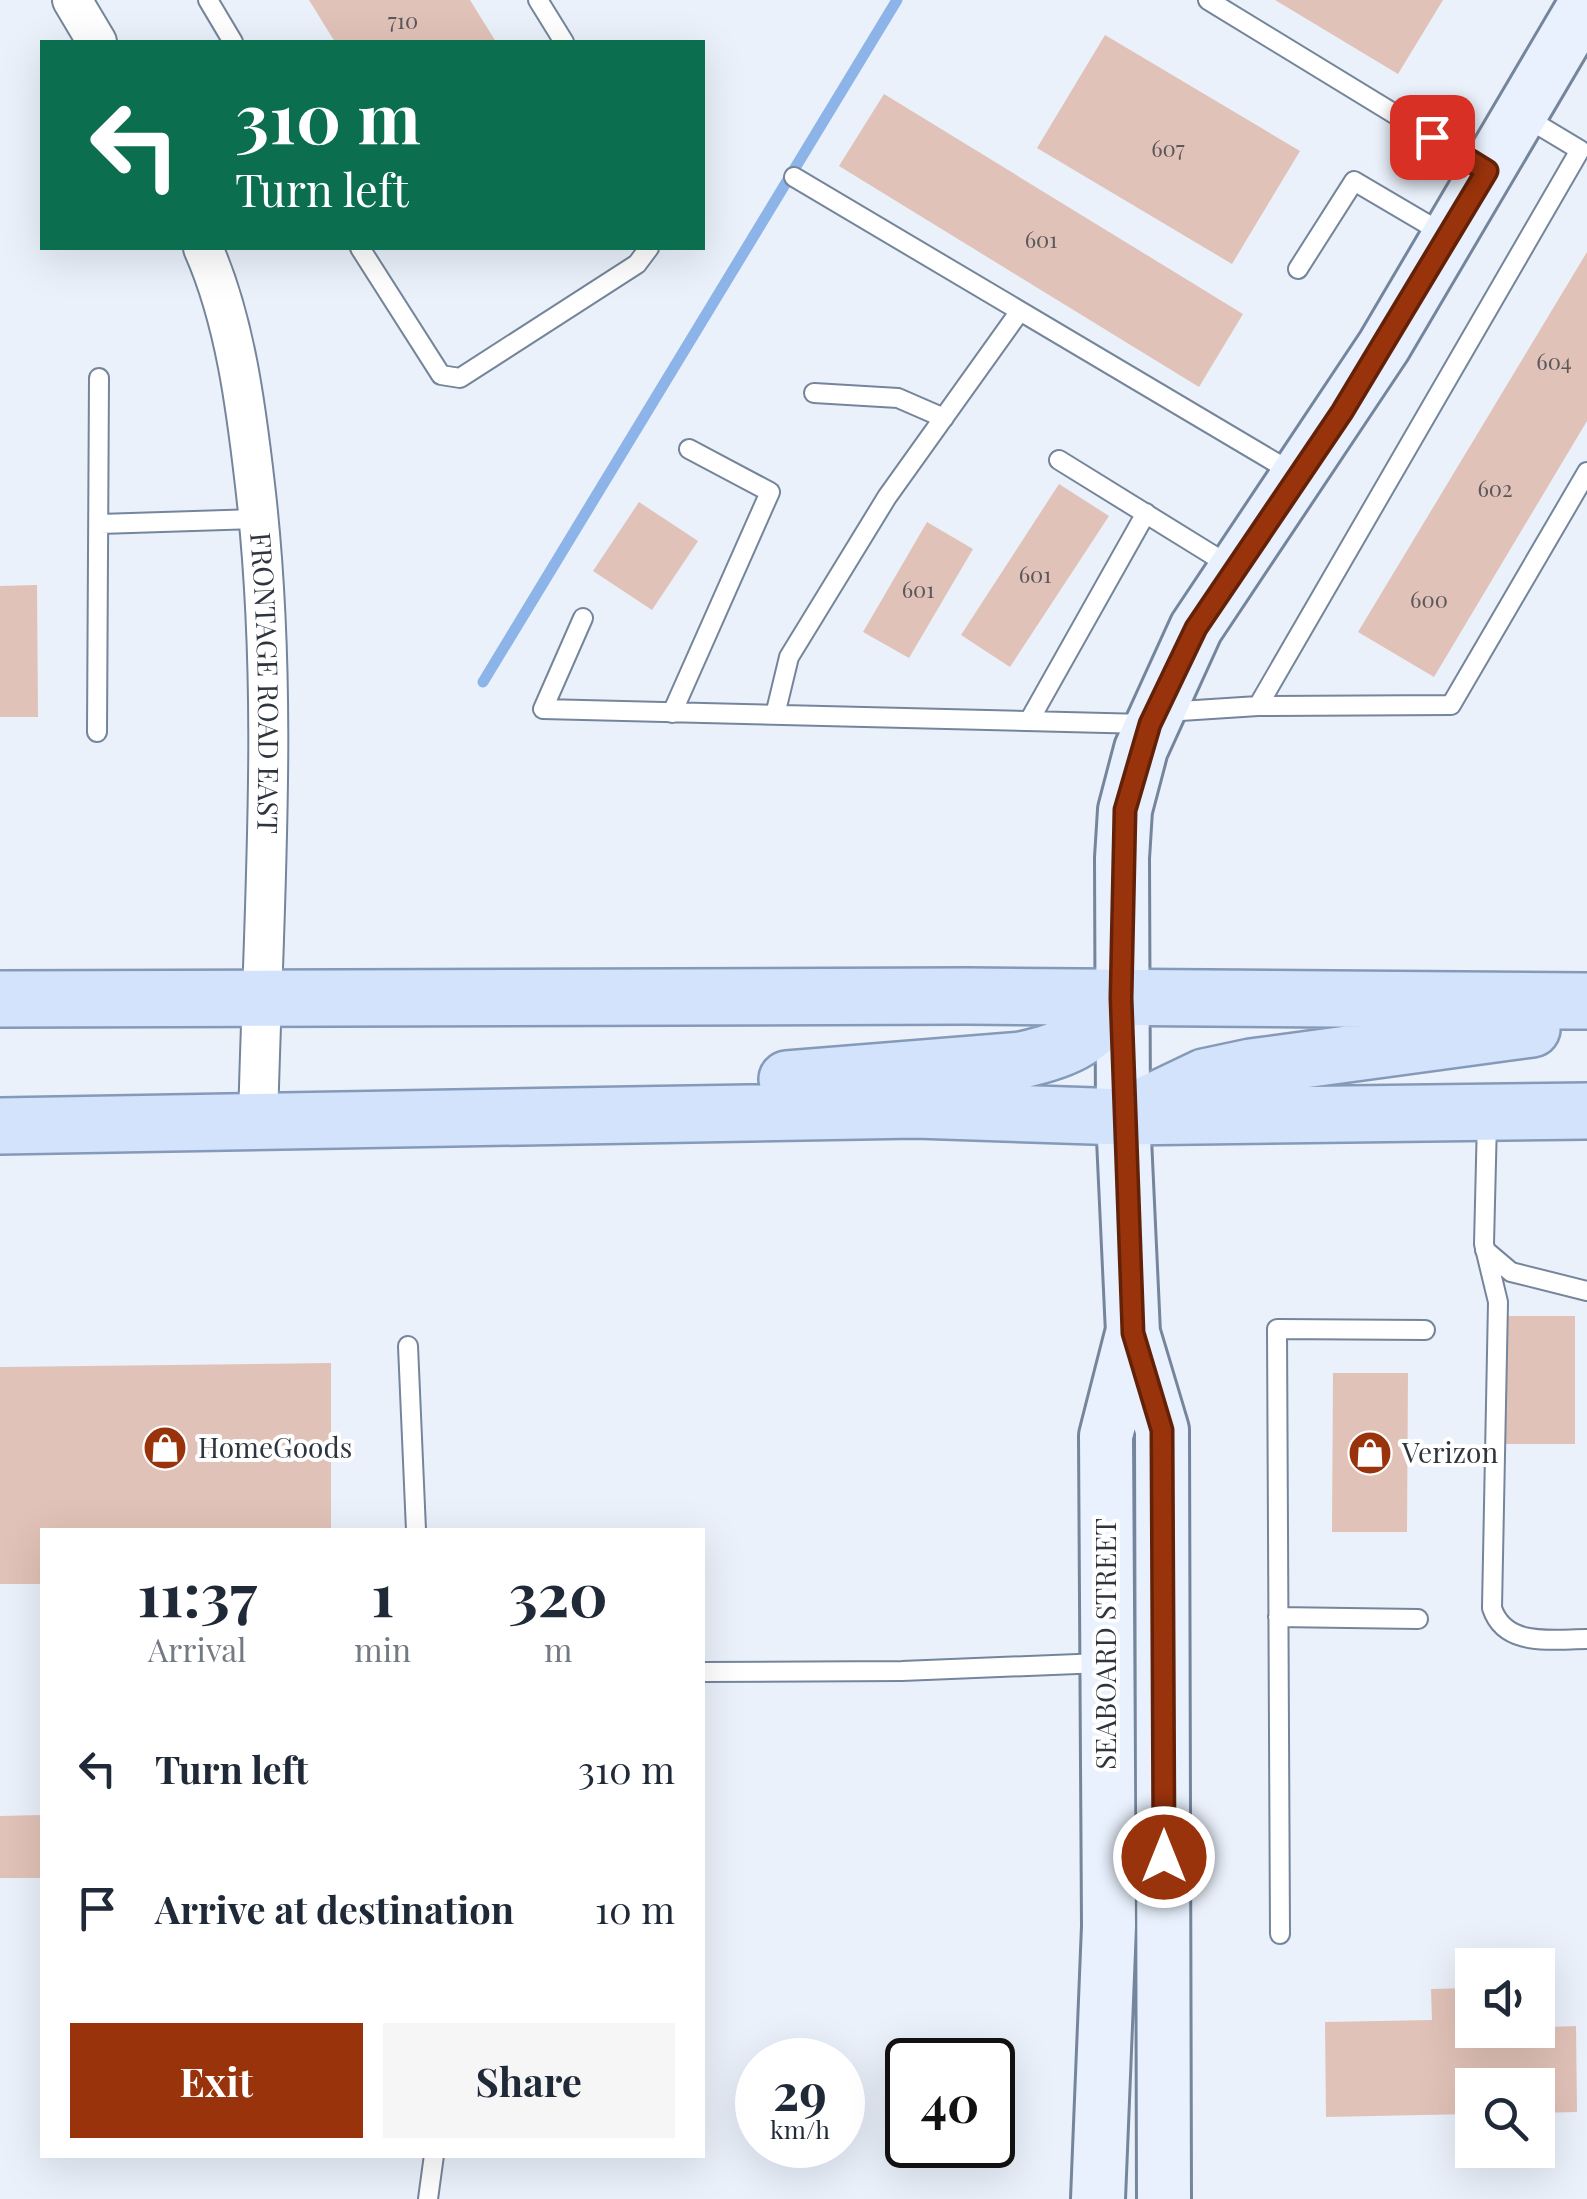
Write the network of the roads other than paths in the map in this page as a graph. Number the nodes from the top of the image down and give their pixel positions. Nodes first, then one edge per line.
1 (72, 0) edge
2 (208, 0) edge
3 (538, 0) edge
4 (1208, 0) edge
5 (1587, 1) edge
6 (96, 40) edge
7 (232, 40) edge
8 (563, 40) edge
9 (1520, 114) junction
10 (1583, 152) edge
11 (1487, 171) junction
12 (794, 177) dead end
13 (1448, 236) junction
14 (204, 250) edge
15 (361, 250) edge
16 (648, 250) edge
17 (1298, 269) dead end
18 (1020, 311) junction
19 (99, 378) dead end
20 (814, 394) dead end
21 (944, 418) junction
22 (689, 448) dead end
23 (1059, 460) dead end
24 (1587, 472) edge
25 (1300, 477) junction
26 (1146, 513) junction
27 (259, 518) junction
28 (100, 524) junction
29 (1237, 570) junction
30 (583, 618) dead end
31 (1258, 706) junction
32 (672, 712) junction
33 (774, 715) junction
34 (1152, 719) junction
35 (1029, 722) junction
36 (97, 732) dead end
37 (261, 996) junction
38 (0, 998) edge
39 (1121, 998) junction
40 (1587, 1001) edge
41 (1587, 1022) edge
42 (1587, 1111) edge
43 (1487, 1112) junction
44 (1123, 1117) junction
45 (562, 1118) junction
46 (258, 1124) junction
47 (0, 1126) edge
48 (1485, 1249) junction
49 (1587, 1291) edge
50 (1425, 1330) dead end
51 (1133, 1333) junction
52 (408, 1346) dead end
53 (416, 1528) edge
54 (1278, 1618) junction
55 (1418, 1619) dead end
56 (1587, 1639) edge
57 (1104, 1662) junction
58 (705, 1672) edge
59 (1280, 1934) dead end
60 (434, 2158) edge
61 (428, 2199) edge
62 (1098, 2199) edge
63 (1164, 2199) edge

1 - 6 street
2 - 7 lane
3 - 8 lane
4 - 11 lane
5 - 9 street, SEABOARD STREET
9 - 10 lane
9 - 11 street, SEABOARD STREET
10 - 31 lane
11 - 13 street, SEABOARD STREET
12 - 18 lane
13 - 17 lane
13 - 25 street, SEABOARD STREET
14 - 27 street, FRONTAGE ROAD EAST
15 - 16 lane
18 - 21 lane
18 - 25 lane
19 - 28 lane
20 - 21 lane
21 - 33 lane
22 - 32 lane
23 - 26 lane
24 - 31 lane
25 - 29 street, SEABOARD STREET
26 - 29 lane
26 - 35 lane
27 - 28 lane
27 - 37 street, FRONTAGE ROAD EAST
28 - 36 lane
29 - 34 street, SEABOARD STREET
30 - 32 lane
31 - 34 lane
32 - 33 lane
33 - 35 lane
34 - 35 lane
34 - 39 street, SEABOARD STREET
37 - 38 main road
37 - 39 main road
37 - 46 street, FRONTAGE ROAD EAST
39 - 40 main road
39 - 44 street, SEABOARD STREET
39 - 45 main road
41 - 44 main road
42 - 43 main road
43 - 44 main road
43 - 48 lane
44 - 45 main road
44 - 51 street, SEABOARD STREET
45 - 46 main road
46 - 47 main road
48 - 49 lane
48 - 56 lane
50 - 54 lane
51 - 57 street, SEABOARD STREET
51 - 63 street, SEABOARD STREET
52 - 53 lane
54 - 55 lane
54 - 59 lane
57 - 58 lane
57 - 62 street, SEABOARD STREET
60 - 61 lane

